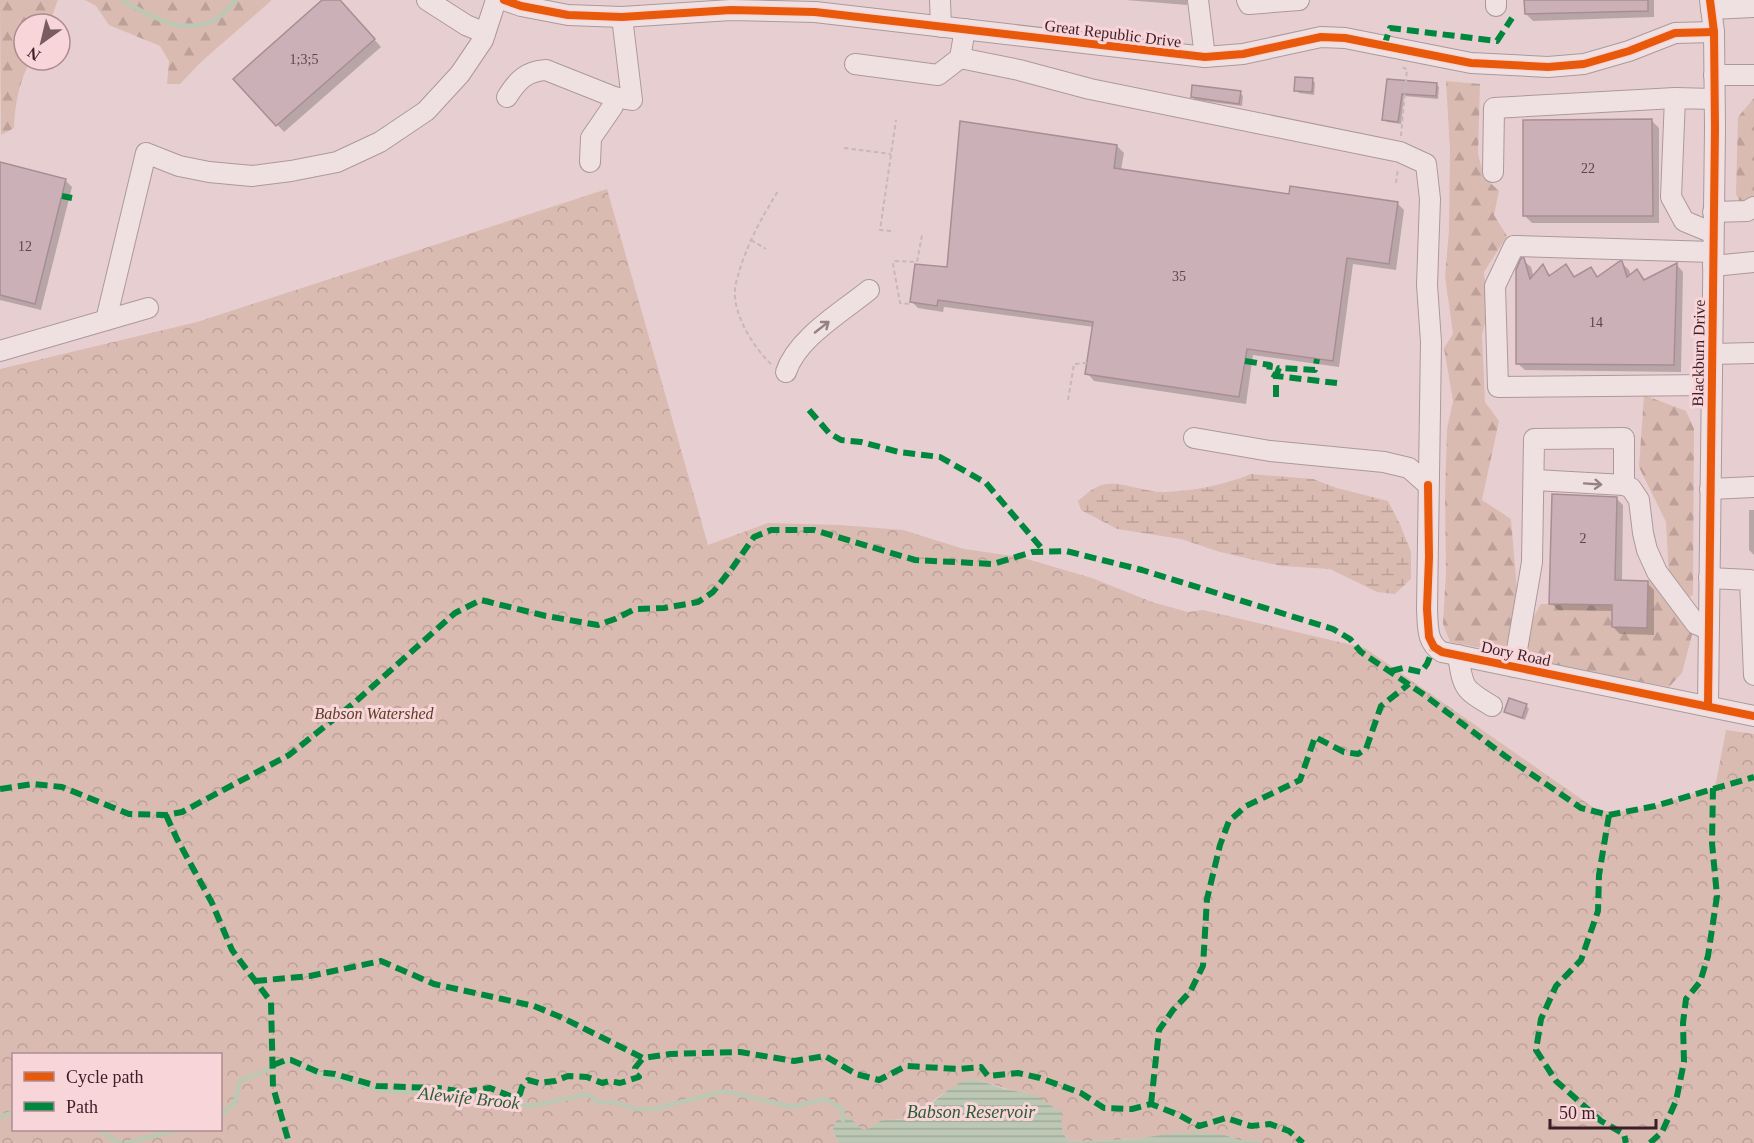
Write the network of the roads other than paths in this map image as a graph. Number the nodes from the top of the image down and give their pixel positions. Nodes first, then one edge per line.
1 (428, 0) edge
2 (496, 0) edge
3 (504, 0) edge
4 (940, 0) edge
5 (1198, 0) edge
6 (1247, 0) edge
7 (1299, 0) edge
8 (528, 4) edge
9 (1711, 5) edge
10 (1754, 7) edge
11 (622, 17) junction
12 (941, 27) junction
13 (965, 29) junction
14 (1714, 32) junction
15 (484, 33) junction
16 (1205, 57) junction
17 (960, 58) junction
18 (855, 64) dead end
19 (1714, 75) junction
20 (1754, 75) edge
21 (507, 97) dead end
22 (614, 97) junction
23 (1675, 98) junction
24 (1714, 99) junction
25 (590, 162) dead end
26 (1494, 172) dead end
27 (1754, 207) edge
28 (1713, 212) junction
29 (1713, 250) junction
30 (1754, 262) edge
31 (870, 290) dead end
32 (148, 308) dead end
33 (106, 320) junction
34 (0, 351) edge
35 (1754, 353) edge
36 (1711, 354) junction
37 (786, 372) road end
38 (1711, 385) junction
39 (1194, 438) dead end
40 (1535, 480) junction
41 (1428, 485) junction
42 (1624, 485) junction
43 (1754, 487) edge
44 (1710, 489) junction
45 (1709, 578) junction
46 (1752, 580) edge
47 (1708, 628) junction
48 (1458, 655) junction
49 (1514, 667) junction
50 (1754, 675) edge
51 (1492, 706) dead end
52 (1708, 706) junction
53 (1754, 716) edge

1 - 15 street
2 - 15 street
3 - 8 street, Great Republic Drive
4 - 12 street
5 - 16 street
6 - 7 street
8 - 11 street, Great Republic Drive
9 - 10 street
9 - 14 street, Blackburn Drive
11 - 12 street, Great Republic Drive
11 - 22 street
12 - 13 street, Great Republic Drive
13 - 16 street, Great Republic Drive
13 - 17 street
14 - 16 street, Great Republic Drive
14 - 19 street, Blackburn Drive
15 - 33 street
17 - 18 street
17 - 41 street, Dory Road
19 - 20 street
19 - 24 street, Blackburn Drive
21 - 22 street
22 - 25 street
23 - 24 street
23 - 26 street
23 - 29 street
24 - 28 street, Blackburn Drive
27 - 28 street
28 - 29 street, Blackburn Drive
29 - 30 street
29 - 36 street, Blackburn Drive
29 - 38 street
37 -> 31 street
32 - 33 street
33 - 34 street
35 - 36 street
36 - 38 street, Blackburn Drive
38 - 44 street, Blackburn Drive
39 - 41 street
40 -> 42 street
40 - 42 street
40 - 49 street
41 - 48 street, Dory Road
42 - 47 street
43 - 44 street
44 - 45 street, Blackburn Drive
45 - 46 street
45 - 47 street, Blackburn Drive
46 - 50 street
47 - 52 street, Blackburn Drive
48 - 49 street, Dory Road
48 - 51 street
49 - 52 street, Dory Road
52 - 53 street, Dory Road

